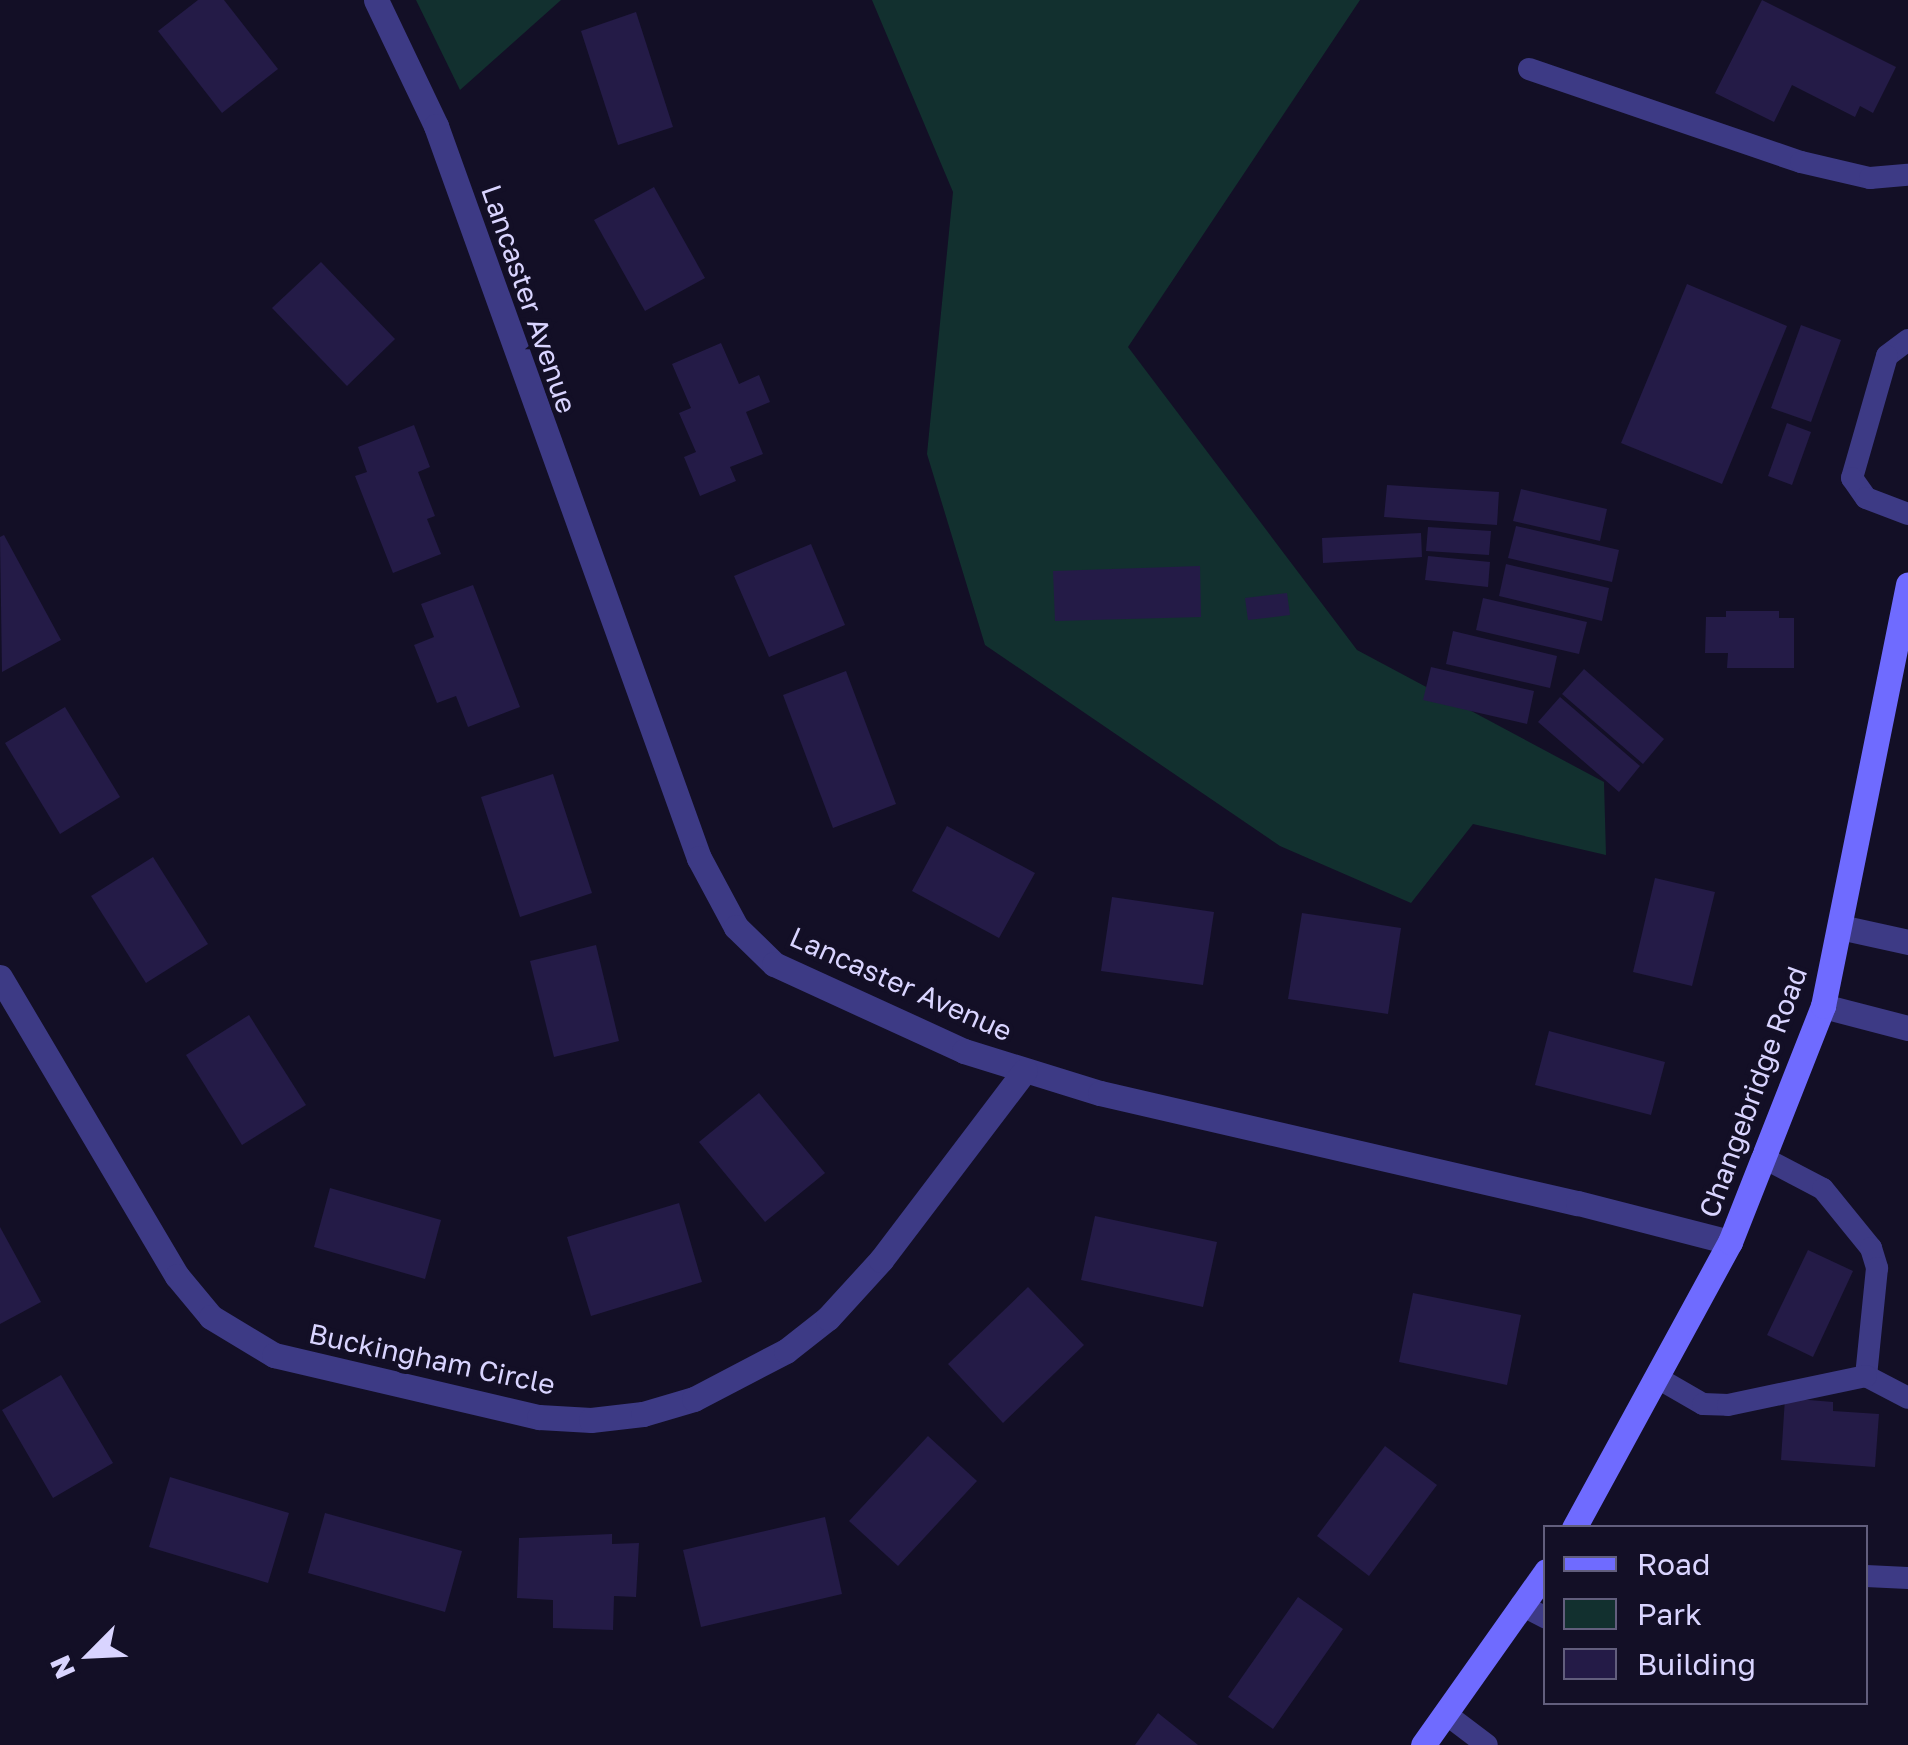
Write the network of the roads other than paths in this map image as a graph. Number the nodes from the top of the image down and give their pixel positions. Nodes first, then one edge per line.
1 (376, 0) edge
2 (1529, 69) dead end
3 (1908, 175) edge
4 (1908, 340) edge
5 (1908, 514) edge
6 (1908, 584) edge
7 (1900, 626) junction
8 (1908, 657) edge
9 (1840, 926) junction
10 (1908, 942) edge
11 (0, 978) edge
12 (1823, 1006) junction
13 (1908, 1028) edge
14 (1025, 1070) junction
15 (1766, 1158) junction
16 (1730, 1242) junction
17 (1866, 1376) junction
18 (1656, 1377) junction
19 (1908, 1398) edge
20 (1576, 1525) edge
21 (1543, 1575) edge
22 (1868, 1576) edge
23 (1908, 1578) edge
24 (1521, 1606) junction
25 (1543, 1617) edge
26 (1446, 1714) junction
27 (1423, 1745) edge
28 (1487, 1745) edge

1 - 14 street, Lancaster Avenue
2 - 3 lane
4 - 5 lane
6 - 7 main road, Changebridge Road
7 - 8 street
7 - 9 main road, Changebridge Road
9 - 10 street
9 - 12 main road, Changebridge Road
11 - 14 street, Buckingham Circle
12 - 13 street
12 - 15 main road, Changebridge Road
14 - 16 street, Lancaster Avenue
15 - 16 main road, Changebridge Road
15 - 17 lane
16 - 18 main road, Changebridge Road
17 - 18 lane
17 - 19 lane
18 - 20 main road, Changebridge Road
21 - 24 main road
22 - 23 lane
24 - 25 lane
24 - 26 main road
26 - 27 main road
26 - 28 lane

